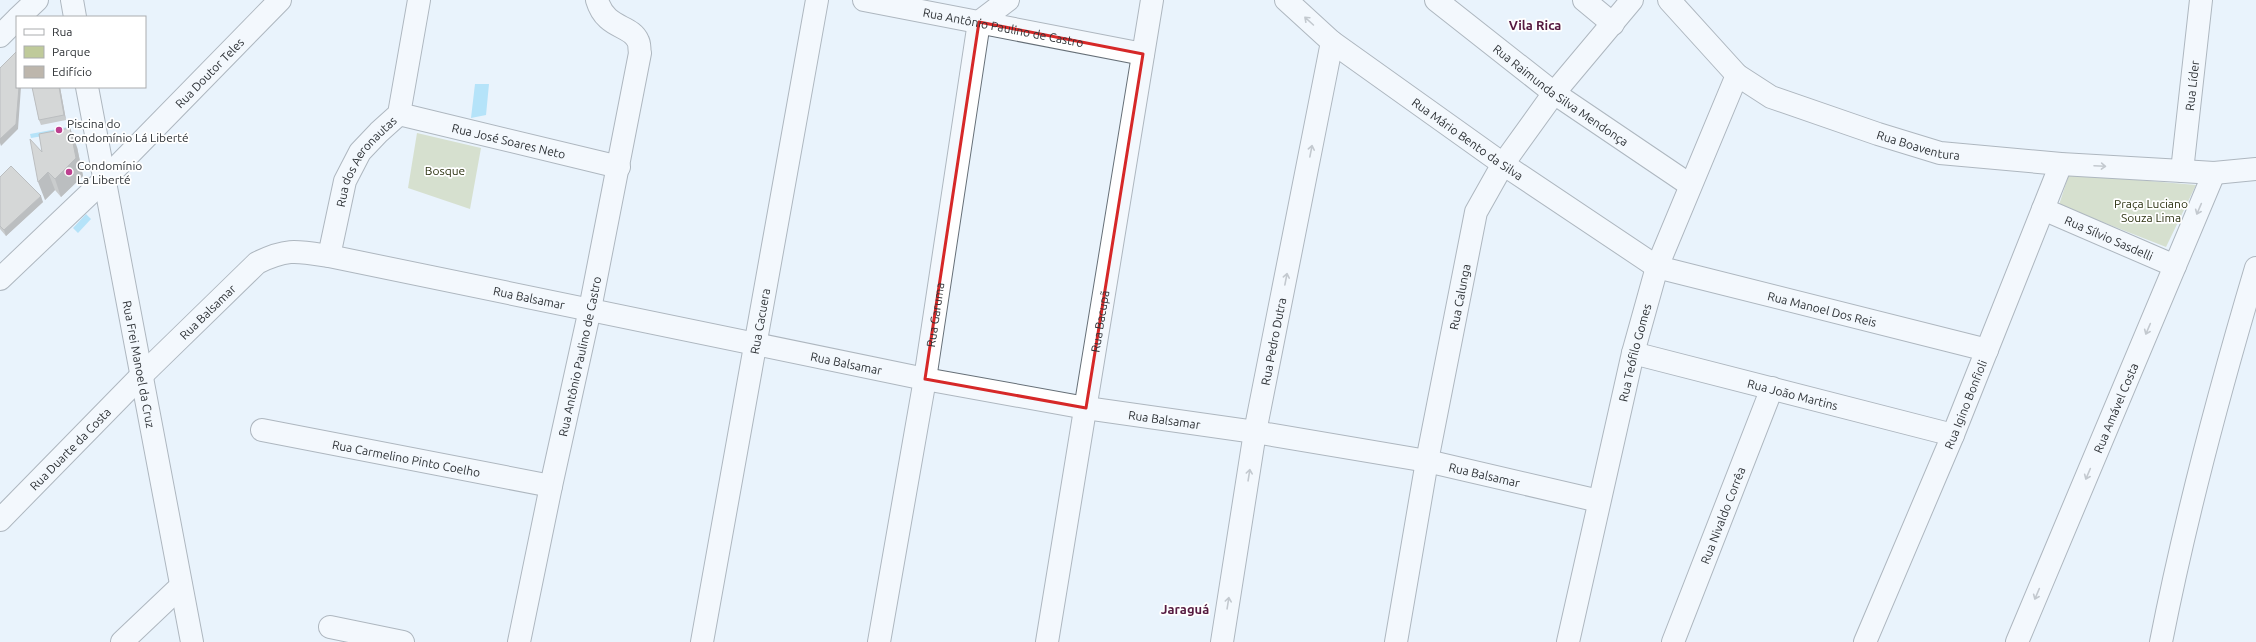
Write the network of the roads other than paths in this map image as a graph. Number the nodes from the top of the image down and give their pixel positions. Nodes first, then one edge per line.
1 (37, 0) edge
2 (72, 0) edge
3 (280, 0) edge
4 (419, 0) edge
5 (597, 0) edge
6 (817, 0) edge
7 (864, 0) edge
8 (1008, 0) edge
9 (1152, 0) edge
10 (1436, 0) edge
11 (1584, 0) edge
12 (1632, 0) edge
13 (1669, 0) edge
14 (2201, 0) edge
15 (1292, 2) edge
16 (925, 6) edge
17 (20, 16) edge
18 (75, 16) edge
19 (16, 20) edge
20 (979, 22) junction
21 (1613, 24) junction
22 (0, 36) edge
23 (1332, 42) junction
24 (1144, 54) junction
25 (1737, 75) junction
26 (87, 88) edge
27 (1554, 93) junction
28 (399, 114) junction
29 (1503, 164) junction
30 (2061, 164) junction
31 (619, 167) junction
32 (2256, 169) edge
33 (2182, 171) junction
34 (2214, 173) junction
35 (104, 180) junction
36 (1690, 185) junction
37 (2043, 209) junction
38 (329, 256) junction
39 (2175, 266) junction
40 (1656, 267) junction
41 (2256, 268) edge
42 (0, 279) edge
43 (590, 309) junction
44 (757, 343) junction
45 (1987, 350) junction
46 (1633, 354) junction
47 (140, 377) junction
48 (925, 378) junction
49 (1772, 388) junction
50 (1086, 408) junction
51 (262, 430) dead end
52 (1256, 432) junction
53 (1953, 435) junction
54 (1427, 462) junction
55 (551, 486) junction
56 (1599, 501) junction
57 (0, 520) edge
58 (181, 586) junction
59 (330, 627) dead end
60 (122, 642) edge
61 (192, 642) edge
62 (403, 642) edge
63 (519, 642) edge
64 (702, 642) edge
65 (879, 642) edge
66 (1047, 642) edge
67 (1222, 642) edge
68 (1396, 642) edge
69 (1568, 642) edge
70 (1673, 642) edge
71 (1865, 642) edge
72 (2018, 642) edge
73 (2162, 642) edge

1 - 17 street
2 - 18 street
3 - 35 street, Rua Doutor Teles
4 - 28 street, Rua dos Aeronautas
5 - 31 street, Rua Antônio Paulino de Castro
6 - 44 street, Rua Cacuera
7 - 16 street, Rua Antônio Paulino de Castro
8 - 20 street
9 - 24 street, Rua Bacupã
10 - 27 street, Rua Raimunda Silva Mendonça
11 - 21 street
12 - 21 street, Rua Calunga
13 - 25 street, Rua Boaventura
14 - 33 street, Rua Líder
23 -> 15 street, Rua Mário Bento da Silva
16 - 20 street, Rua Antônio Paulino de Castro
19 - 22 street
20 - 24 street, Rua Antônio Paulino de Castro
20 - 48 street, Rua Garuma
21 - 27 street, Rua Calunga
23 - 29 street, Rua Mário Bento da Silva
52 -> 23 street, Rua Pedro Dutra
24 - 50 street, Rua Bacupã
25 - 30 street, Rua Boaventura
25 - 36 street, Rua Teófilo Gomes
26 - 35 street, Rua Frei Manoel da Cruz
27 - 29 street, Rua Calunga
27 - 36 street, Rua Raimunda Silva Mendonça
28 - 31 street, Rua José Soares Neto
28 - 38 street, Rua dos Aeronautas
29 - 40 street, Rua Mário Bento da Silva
29 - 54 street, Rua Calunga
30 -> 33 street, Rua Boaventura
30 - 37 street, Rua Igino Bonfioli
31 - 43 street, Rua Antônio Paulino de Castro
32 - 34 street, Rua Boaventura
33 - 34 street, Rua Boaventura
34 -> 39 street, Rua Amável Costa
35 - 42 street, Rua Doutor Teles
35 - 47 street, Rua Frei Manoel da Cruz
36 - 40 street, Rua Teófilo Gomes
37 - 39 street, Rua Sílvio Sasdelli
37 - 45 street, Rua Igino Bonfioli
38 - 43 street, Rua Balsamar
38 - 47 street, Rua Balsamar
39 -> 72 street, Rua Amável Costa
40 - 45 street, Rua Manoel Dos Reis
40 - 46 street, Rua Teófilo Gomes
41 - 73 street
43 - 44 street, Rua Balsamar
43 - 55 street, Rua Antônio Paulino de Castro
44 - 48 street, Rua Balsamar
44 - 64 street, Rua Cacuera
45 - 53 street, Rua Igino Bonfioli
46 - 49 street, Rua João Martins
46 - 56 street, Rua Teófilo Gomes
47 - 57 street, Rua Duarte da Costa
47 - 58 street, Rua Frei Manoel da Cruz
48 - 50 street, Rua Balsamar
48 - 65 street, Rua Garuma
49 - 53 street, Rua João Martins
49 - 70 street, Rua Nivaldo Corrêa
50 - 52 street, Rua Balsamar
50 - 66 street, Rua Bacupã
51 - 55 street, Rua Carmelino Pinto Coelho
52 - 54 street, Rua Balsamar
67 -> 52 street, Rua Pedro Dutra
53 - 71 street, Rua Igino Bonfioli
54 - 56 street, Rua Balsamar
54 - 68 street, Rua Calunga
55 - 63 street, Rua Antônio Paulino de Castro
56 - 69 street, Rua Teófilo Gomes
58 - 60 street
58 - 61 street, Rua Frei Manoel da Cruz
59 - 62 street

